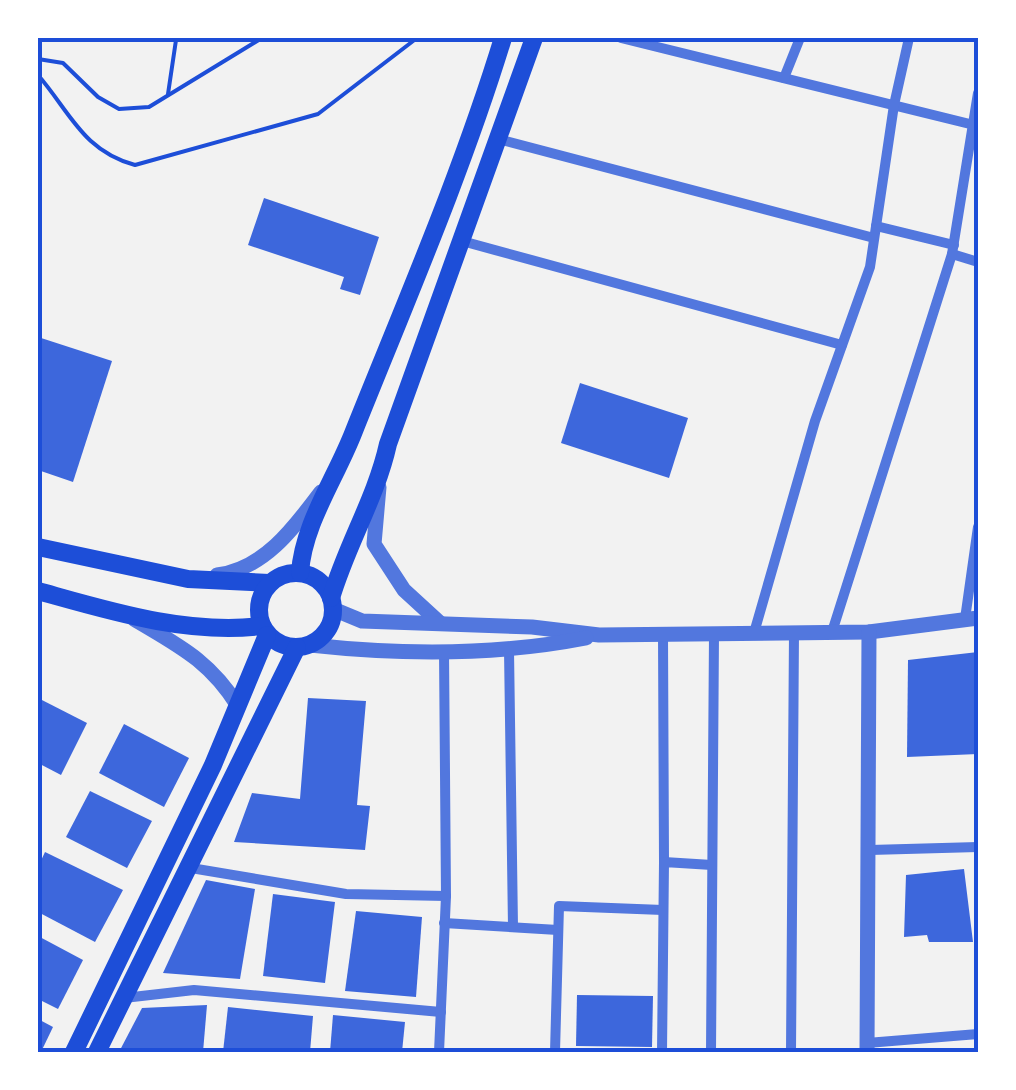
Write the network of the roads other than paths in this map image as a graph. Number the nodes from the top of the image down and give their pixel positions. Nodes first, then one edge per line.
1 (503, 38) edge
2 (534, 38) edge
3 (620, 38) edge
4 (800, 38) edge
5 (908, 38) edge
6 (666, 43) edge
7 (784, 78) junction
8 (978, 92) edge
9 (894, 105) junction
10 (975, 125) edge
11 (498, 139) junction
12 (875, 232) junction
13 (462, 241) junction
14 (953, 250) junction
15 (978, 262) edge
16 (842, 344) junction
17 (341, 465) junction
18 (379, 485) junction
19 (978, 528) edge
20 (38, 547) edge
21 (300, 573) junction
22 (188, 579) junction
23 (269, 584) junction
24 (38, 590) edge
25 (332, 604) junction
26 (131, 617) junction
27 (972, 618) edge
28 (440, 623) junction
29 (264, 630) junction
30 (754, 632) junction
31 (794, 632) junction
32 (832, 632) junction
33 (870, 632) junction
34 (714, 634) junction
35 (599, 635) junction
36 (662, 635) junction
37 (303, 646) junction
38 (510, 650) junction
39 (444, 651) junction
40 (238, 706) junction
41 (978, 847) edge
42 (870, 850) junction
43 (664, 862) junction
44 (712, 865) junction
45 (191, 868) junction
46 (446, 896) junction
47 (663, 910) junction
48 (444, 923) junction
49 (514, 927) junction
50 (558, 930) junction
51 (124, 998) junction
52 (440, 1012) junction
53 (978, 1034) edge
54 (867, 1048) edge
55 (74, 1052) edge
56 (97, 1052) edge
57 (439, 1052) edge
58 (555, 1052) edge
59 (662, 1052) edge
60 (711, 1052) edge
61 (790, 1052) edge

1 - 17 main road
2 - 11 main road
3 - 6 street
4 - 7 street
5 - 9 street
6 - 7 street
7 - 9 street
8 - 10 street
9 - 10 street
9 - 12 street
10 - 14 street
11 - 12 street
11 - 13 main road
12 - 14 street
12 - 16 street
13 - 16 street
13 - 18 main road
14 - 15 street
14 - 32 street
16 - 30 street
17 - 21 main road
17 - 22 street
18 - 25 main road
18 - 28 street
19 - 27 street
20 - 22 main road
21 - 23 main road
21 - 25 main road
22 - 23 main road
23 - 29 main road
24 - 26 main road
25 - 28 street
25 - 37 main road
26 - 29 main road
26 - 40 street
27 - 33 street
28 - 35 street
29 - 37 main road
29 - 40 main road
30 - 31 street
30 - 34 street
31 - 32 street
31 - 61 street
32 - 33 street
33 - 42 street
34 - 36 street
34 - 44 street
35 - 36 street
35 - 38 street
36 - 43 street
37 - 39 street
37 - 45 main road
38 - 39 street
38 - 49 street
39 - 46 street
40 - 55 main road
41 - 42 street
42 - 54 street
43 - 44 street
43 - 47 street
44 - 60 street
45 - 46 street
45 - 51 main road
46 - 48 street
47 - 50 street
47 - 59 street
48 - 49 street
48 - 52 street
49 - 50 street
50 - 58 street
51 - 52 street
51 - 56 main road
52 - 57 street
53 - 54 street

